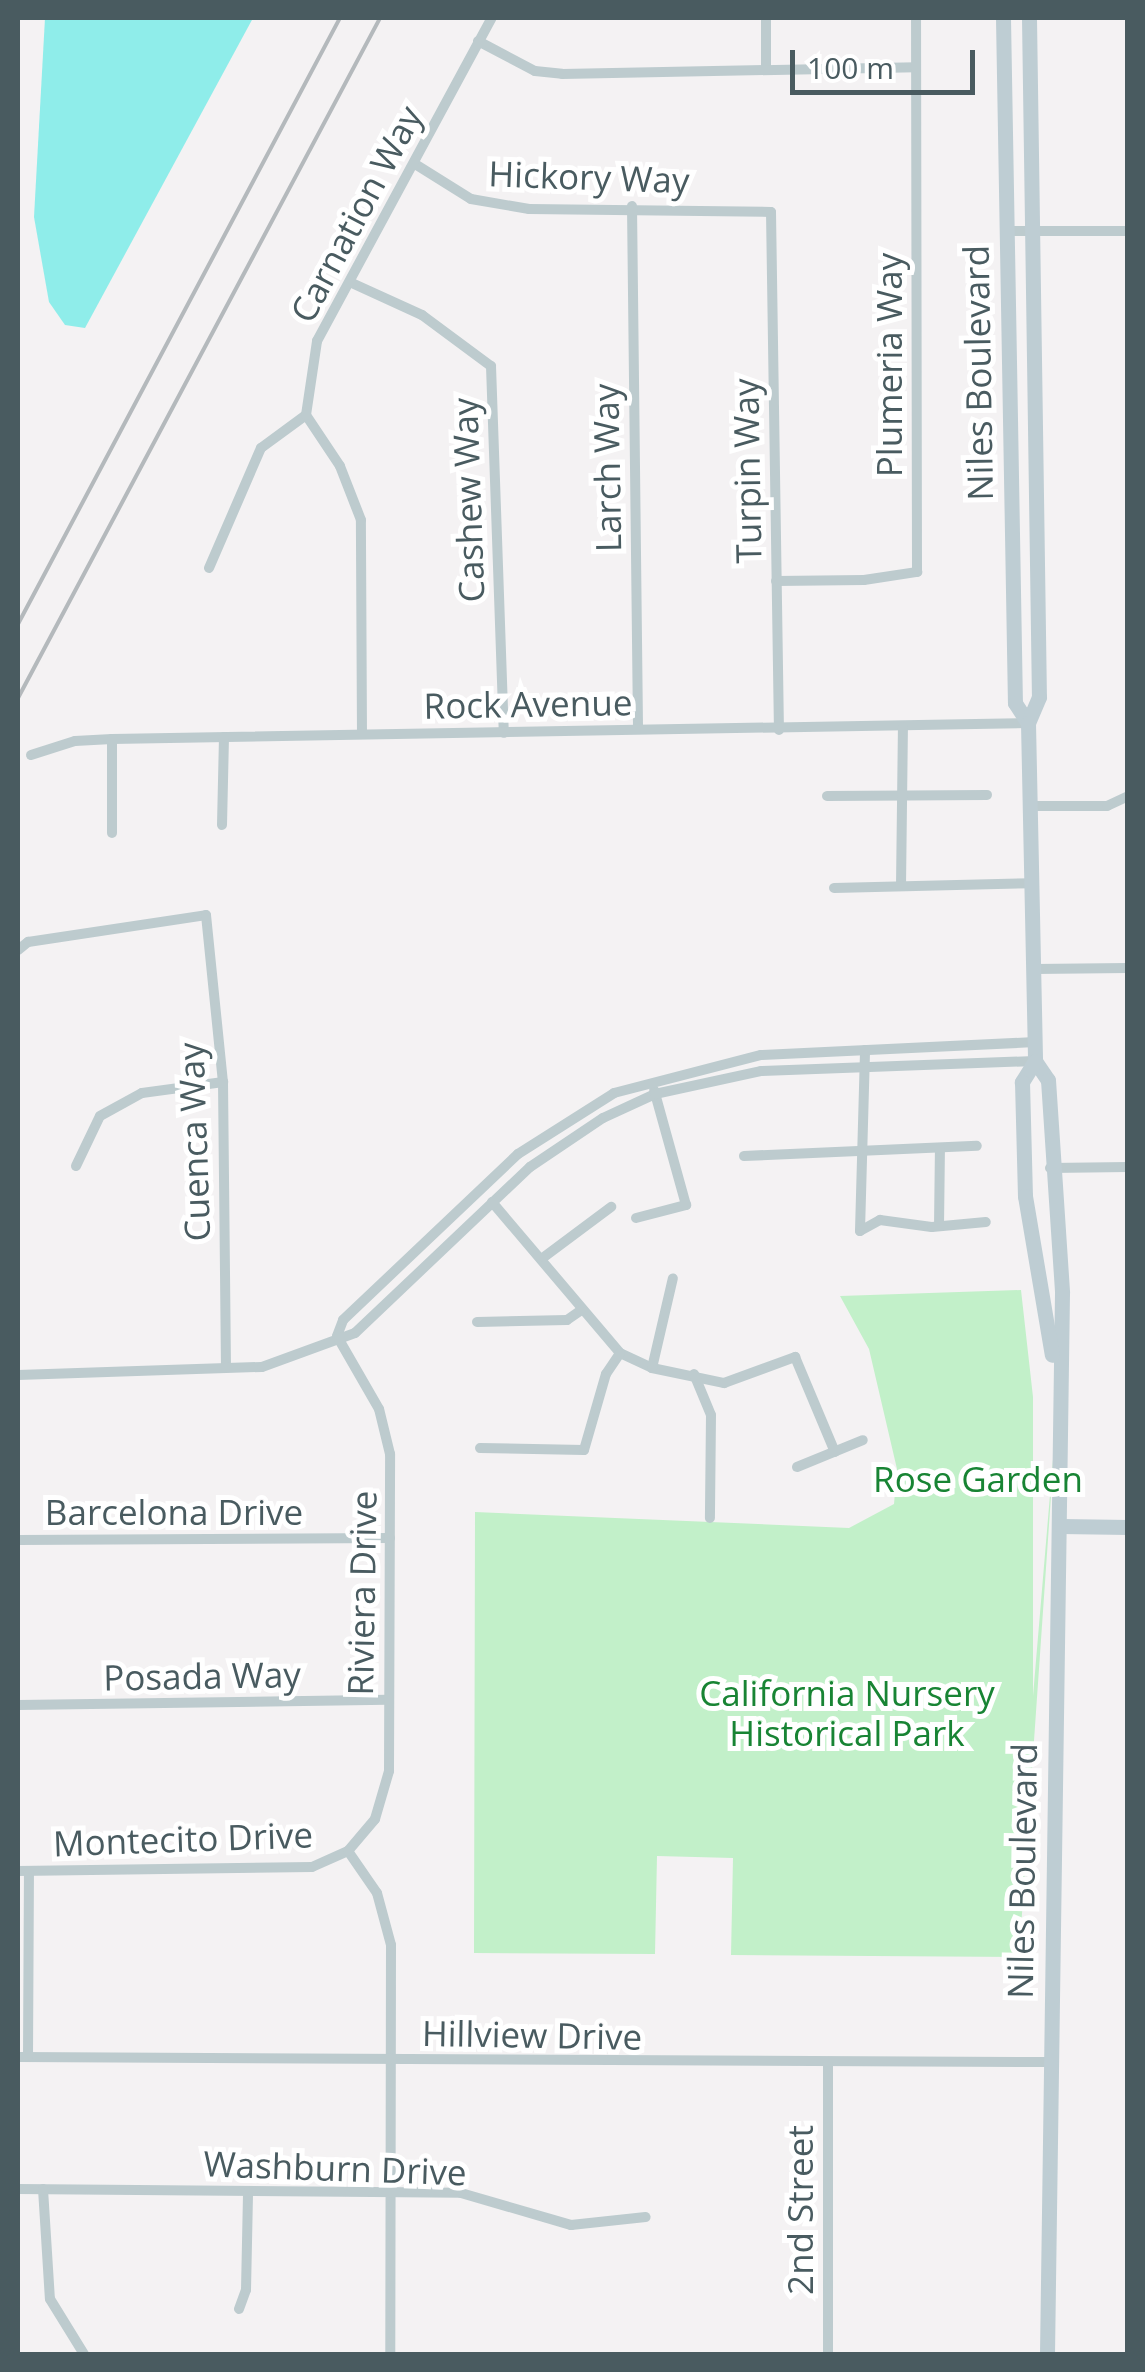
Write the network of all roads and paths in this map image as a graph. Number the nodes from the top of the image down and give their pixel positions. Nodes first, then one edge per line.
1 (492, 18) edge
2 (766, 18) edge
3 (916, 18) edge
4 (1003, 18) edge
5 (1028, 18) edge
6 (478, 41) junction
7 (916, 67) junction
8 (766, 68) junction
9 (415, 164) junction
10 (632, 206) junction
11 (771, 212) joint
12 (1006, 231) junction
13 (1032, 231) junction
14 (1128, 231) edge
15 (354, 284) junction
16 (306, 415) junction
17 (210, 568) dead end
18 (776, 581) junction
19 (1028, 723) junction
20 (902, 727) junction
21 (638, 729) junction
22 (778, 730) junction
23 (504, 733) junction
24 (362, 734) junction
25 (224, 738) junction
26 (112, 739) junction
27 (31, 755) dead end
28 (902, 795) junction
29 (987, 795) dead end
30 (827, 796) dead end
31 (1128, 796) edge
32 (1030, 806) junction
33 (222, 825) dead end
34 (112, 833) dead end
35 (1032, 882) junction
36 (902, 886) junction
37 (834, 888) dead end
38 (18, 950) edge
39 (1128, 968) edge
40 (1034, 969) junction
41 (1035, 1042) junction
42 (865, 1050) junction
43 (1036, 1061) junction
44 (865, 1068) junction
45 (650, 1079) junction
46 (223, 1082) junction
47 (655, 1094) junction
48 (977, 1146) dead end
49 (940, 1148) junction
50 (866, 1151) junction
51 (744, 1156) dead end
52 (76, 1166) dead end
53 (1128, 1166) edge
54 (1050, 1168) junction
55 (492, 1202) junction
56 (611, 1207) dead end
57 (636, 1218) dead end
58 (986, 1222) dead end
59 (940, 1226) junction
60 (544, 1257) junction
61 (673, 1278) dead end
62 (580, 1311) junction
63 (477, 1322) dead end
64 (337, 1336) junction
65 (620, 1353) junction
66 (226, 1367) junction
67 (652, 1368) junction
68 (694, 1374) junction
69 (18, 1375) edge
70 (1058, 1388) junction
71 (863, 1440) dead end
72 (480, 1448) dead end
73 (835, 1452) junction
74 (796, 1468) dead end
75 (710, 1518) dead end
76 (1061, 1526) junction
77 (1128, 1527) edge
78 (390, 1538) junction
79 (18, 1540) edge
80 (388, 1700) junction
81 (18, 1705) edge
82 (348, 1851) junction
83 (23, 1872) edge
84 (23, 2057) edge
85 (390, 2061) junction
86 (1046, 2062) junction
87 (828, 2066) junction
88 (18, 2189) edge
89 (43, 2189) junction
90 (392, 2190) junction
91 (248, 2192) junction
92 (646, 2218) dead end
93 (239, 2308) dead end
94 (84, 2354) edge
95 (390, 2354) edge
96 (828, 2354) edge
97 (1047, 2354) edge

1 - 6 street, Carnation Way
2 - 8 street
3 - 7 street, Plumeria Way
4 - 12 main road, Niles Boulevard
5 - 13 main road, Niles Boulevard
6 - 8 street
6 - 9 street, Carnation Way
7 - 8 street
7 - 18 street, Plumeria Way
9 - 10 street, Hickory Way
9 - 15 street, Carnation Way
10 - 11 street, Hickory Way
10 - 21 street, Larch Way
11 - 18 street, Turpin Way
12 - 13 street
12 - 19 main road, Niles Boulevard
13 - 14 street
13 - 19 main road, Niles Boulevard
15 - 16 street, Carnation Way
15 - 23 street, Cashew Way
16 - 17 street
16 - 24 street
18 - 22 street, Turpin Way
19 - 20 street, Rock Avenue
19 - 32 main road, Niles Boulevard
20 - 22 street, Rock Avenue
20 - 28 street
21 - 22 street, Rock Avenue
21 - 23 street, Rock Avenue
23 - 24 street, Rock Avenue
24 - 25 street, Rock Avenue
25 - 26 street, Rock Avenue
25 - 33 street
26 - 27 street, Rock Avenue
26 - 34 street
28 - 29 street
28 - 30 street
28 - 36 street
31 - 32 street
32 - 35 main road, Niles Boulevard
35 - 36 street
35 - 40 main road, Niles Boulevard
36 - 37 street
38 - 46 street, Cuenca Way
39 - 40 street
40 - 41 main road, Niles Boulevard
41 - 42 street
41 - 43 main road, Niles Boulevard
42 - 44 street
42 - 45 street
43 - 44 street
43 - 54 main road, Niles Boulevard
43 - 70 main road, Niles Boulevard
44 - 47 street
44 - 50 street
45 - 47 street
45 - 64 street
46 - 52 street
46 - 66 street, Cuenca Way
47 - 55 street
47 - 57 street
48 - 49 street
49 - 50 street
49 - 59 street
50 - 51 street
50 - 59 street
53 - 54 street
54 - 70 main road, Niles Boulevard
55 - 60 street
55 - 64 street
56 - 60 street
58 - 59 street
60 - 62 street
61 - 67 street
62 - 63 street
62 - 65 street
64 - 66 street
64 - 78 street, Riviera Drive
65 - 67 street
65 - 72 street
66 - 69 street
67 - 68 street
68 - 73 street
68 - 75 street
70 - 76 main road, Niles Boulevard
71 - 73 street
73 - 74 street
76 - 77 main road
76 - 86 main road, Niles Boulevard
78 - 79 street, Barcelona Drive
78 - 80 street, Riviera Drive
80 - 81 street, Posada Way
80 - 82 street, Riviera Drive
82 - 83 street, Montecito Drive
82 - 85 street
83 - 84 street
84 - 85 street, Hillview Drive
85 - 87 street, Hillview Drive
85 - 90 street
86 - 87 street, Hillview Drive
86 - 97 main road, Niles Boulevard
87 - 96 street, 2nd Street
88 - 89 street, Washburn Drive
89 - 91 street, Washburn Drive
89 - 94 street
90 - 91 street, Washburn Drive
90 - 92 street, Washburn Drive
90 - 95 street
91 - 93 street

